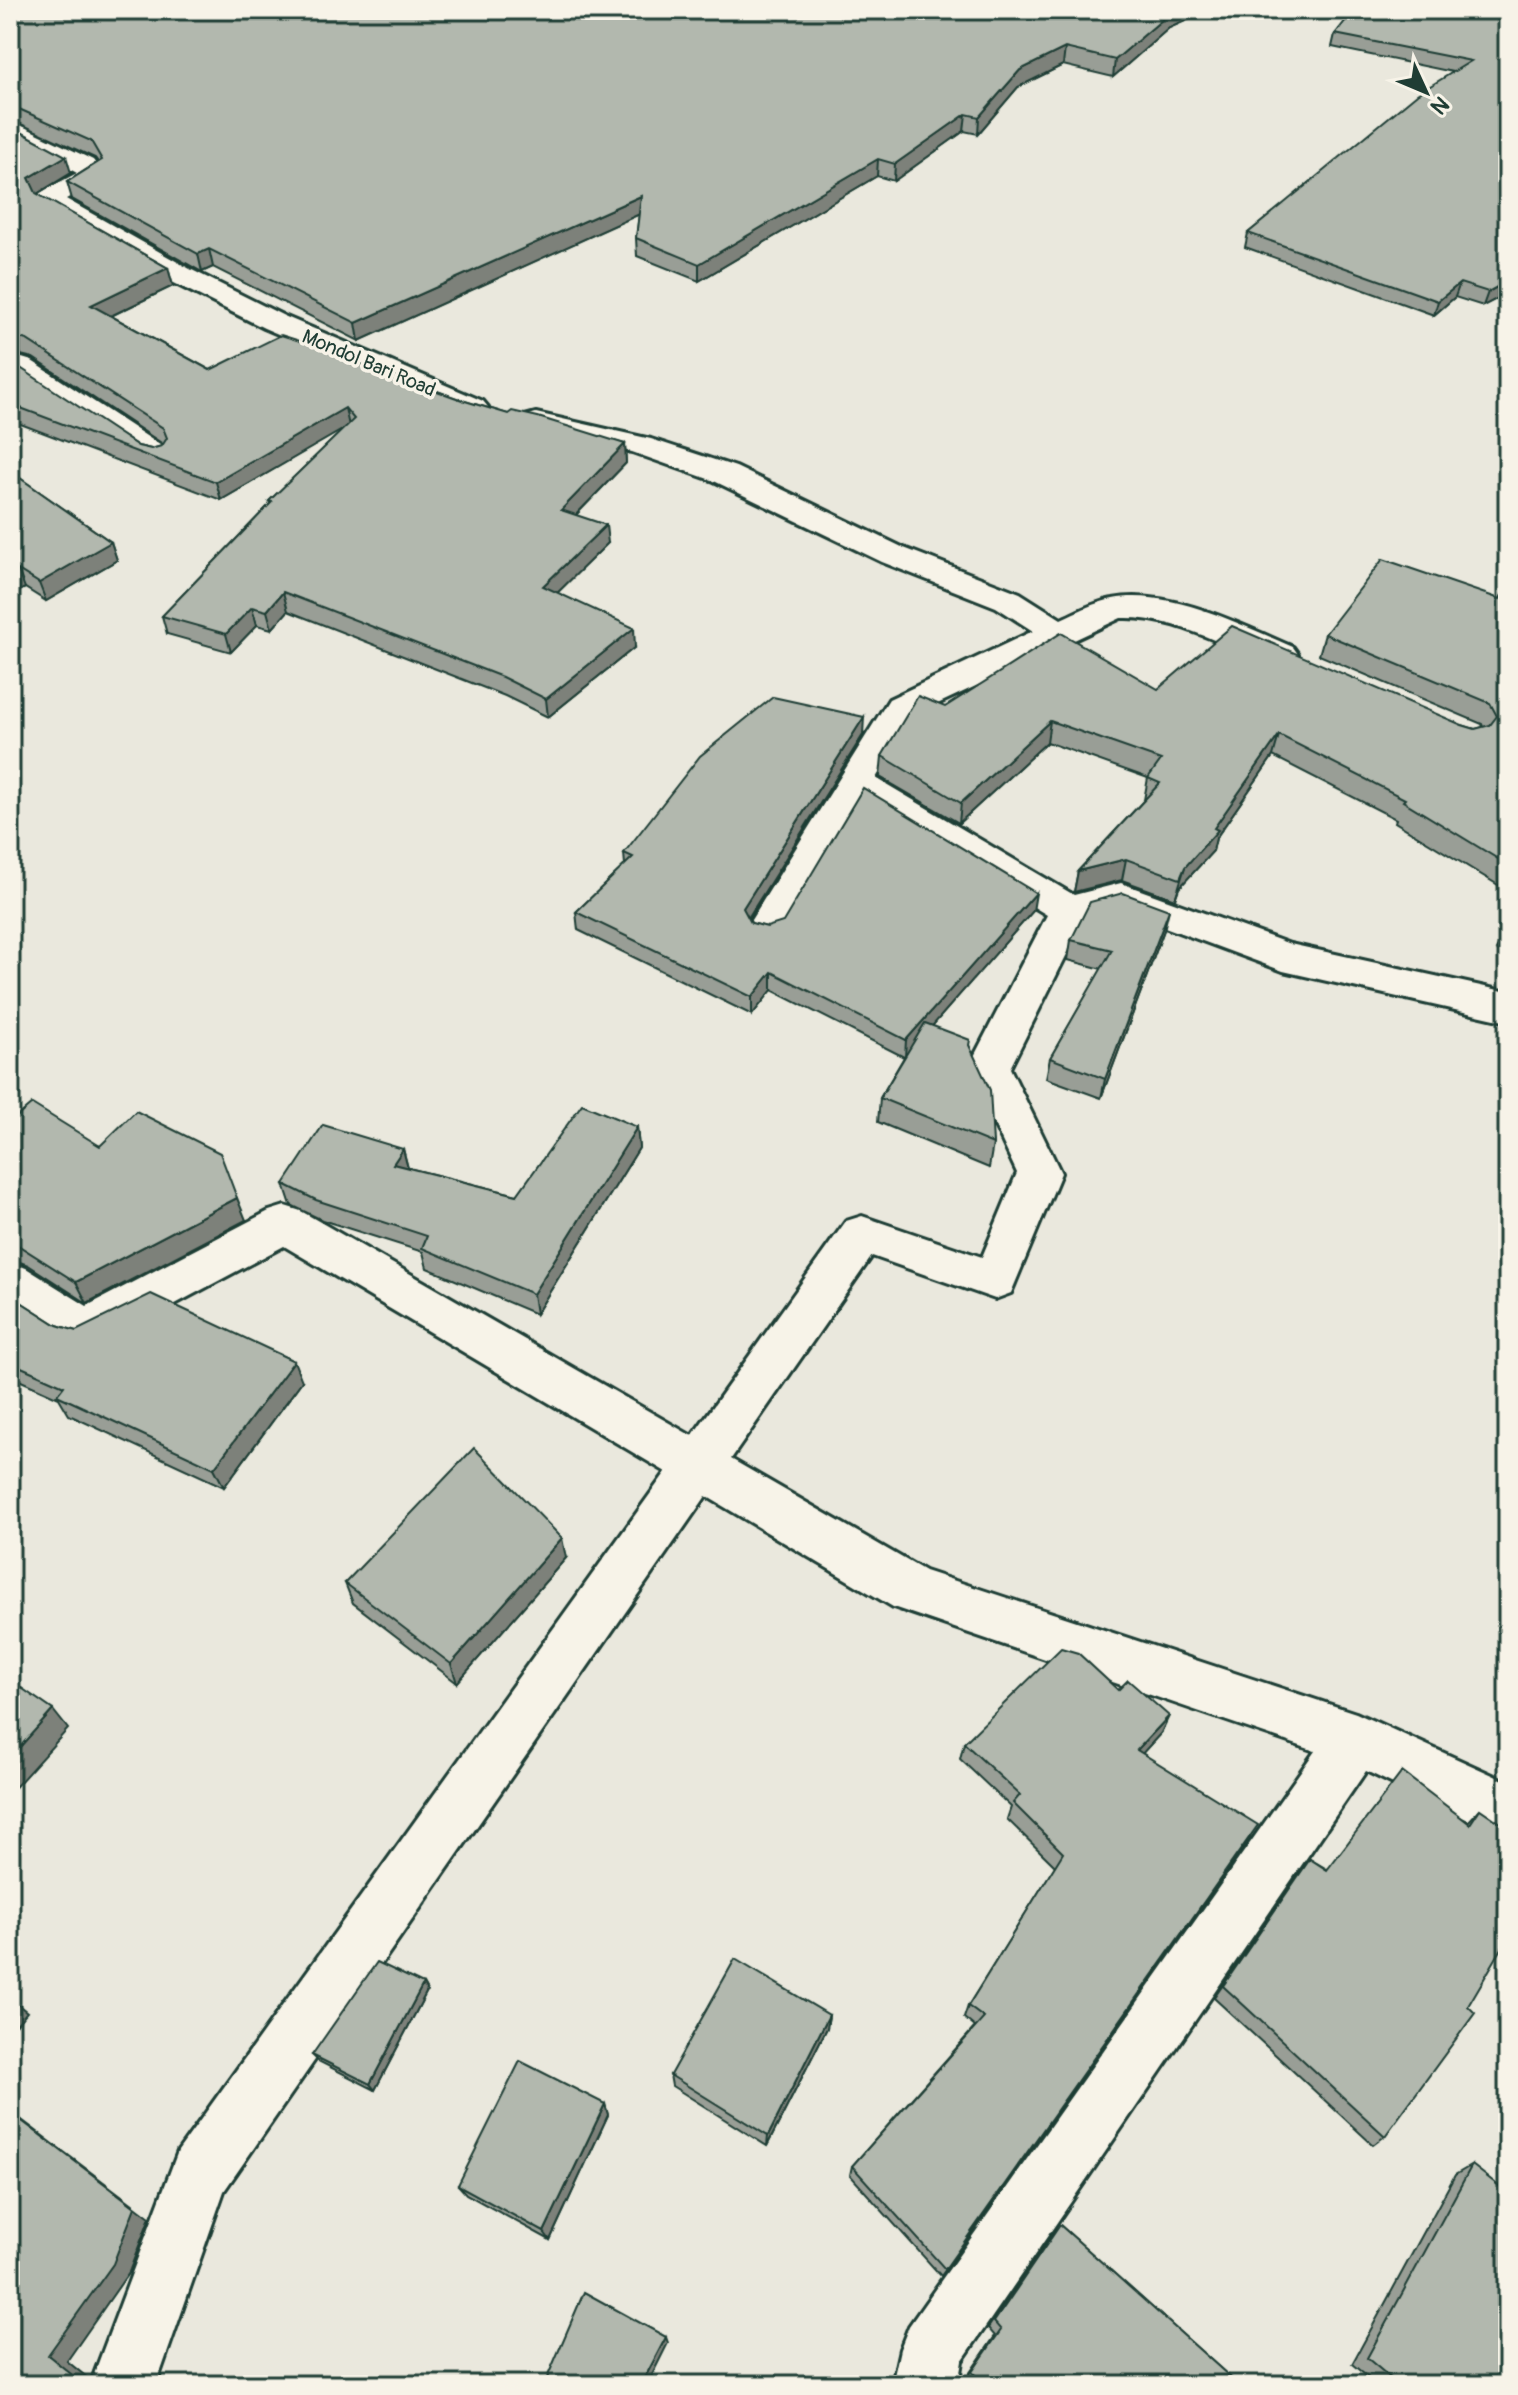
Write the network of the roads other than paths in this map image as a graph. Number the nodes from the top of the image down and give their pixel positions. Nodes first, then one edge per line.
1 (10, 127) edge
2 (10, 372) edge
3 (155, 455) edge
4 (1058, 632) junction
5 (1315, 669) edge
6 (855, 782) junction
7 (1069, 910) junction
8 (766, 928) edge
9 (1508, 1007) edge
10 (10, 1281) edge
11 (698, 1466) junction
12 (1356, 1739) junction
13 (1508, 1811) edge
14 (123, 2385) edge
15 (925, 2385) edge

1 - 4 street, Mondol Bari Road
2 - 3 street
4 - 5 street
4 - 6 street
6 - 7 street
6 - 8 street
7 - 9 street
7 - 11 street
10 - 11 street
11 - 12 street
11 - 14 street
12 - 13 street
12 - 15 street

